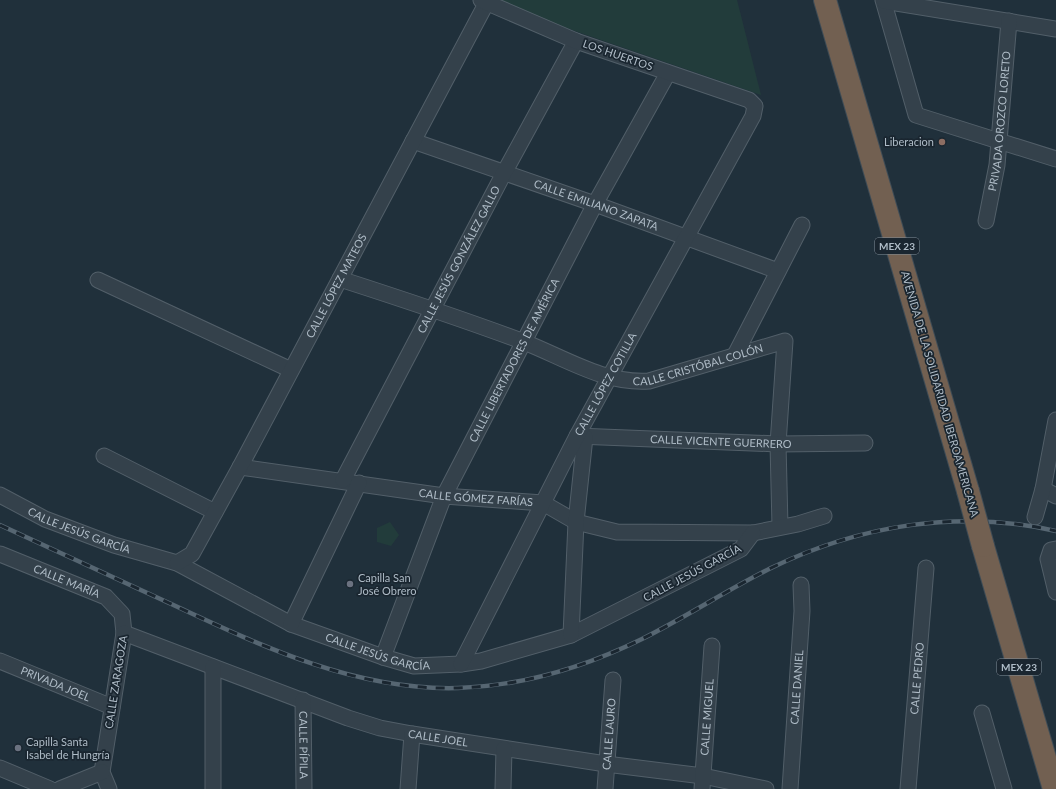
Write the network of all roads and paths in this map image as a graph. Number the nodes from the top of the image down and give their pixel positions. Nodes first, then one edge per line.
1 (825, 0) edge
2 (884, 0) edge
3 (484, 1) edge
4 (1009, 21) junction
5 (1056, 29) edge
6 (576, 40) junction
7 (668, 73) junction
8 (755, 106) joint
9 (413, 141) junction
10 (998, 141) junction
11 (1056, 159) edge
12 (504, 173) junction
13 (595, 204) junction
14 (986, 221) dead end
15 (802, 225) dead end
16 (686, 238) junction
17 (778, 271) junction
18 (340, 279) junction
19 (98, 280) dead end
20 (434, 309) junction
21 (524, 342) junction
22 (735, 355) junction
23 (291, 370) junction
24 (609, 378) junction
25 (1056, 420) edge
26 (581, 436) junction
27 (865, 443) dead end
28 (778, 444) junction
29 (104, 456) dead end
30 (240, 467) junction
31 (343, 480) junction
32 (359, 483) junction
33 (1050, 493) edge
34 (0, 495) edge
35 (444, 496) junction
36 (543, 503) junction
37 (215, 512) junction
38 (824, 516) dead end
39 (1035, 517) dead end
40 (576, 522) junction
41 (780, 526) junction
42 (753, 533) junction
43 (1053, 550) edge
44 (0, 554) edge
45 (177, 563) junction
46 (926, 568) dead end
47 (801, 585) dead end
48 (1056, 592) edge
49 (291, 624) junction
50 (124, 626) junction
51 (571, 635) junction
52 (712, 646) dead end
53 (383, 658) junction
54 (0, 661) edge
55 (461, 664) junction
56 (213, 667) junction
57 (612, 680) dead end
58 (303, 700) junction
59 (112, 707) junction
60 (982, 713) dead end
61 (412, 734) junction
62 (504, 749) junction
63 (606, 764) junction
64 (0, 768) edge
65 (102, 772) junction
66 (703, 783) edge
67 (50, 789) edge
68 (60, 789) edge
69 (109, 789) edge
70 (213, 789) edge
71 (304, 789) edge
72 (408, 789) edge
73 (503, 789) edge
74 (605, 789) edge
75 (766, 789) edge
76 (790, 789) edge
77 (908, 789) edge
78 (1004, 789) edge
79 (1054, 789) edge

1 - 79 highway, AVENIDA DE LA SOLIDARIDAD IBEROAMERICANA / MEX 23, bridge
2 - 4 street
2 - 10 street
3 - 6 street, LOS HUERTOS
3 - 9 street, CALLE LÓPEZ MATEOS
4 - 5 street
4 - 10 street, PRIVADA OROZCO LORETO
6 - 7 street, LOS HUERTOS
6 - 12 street, CALLE JESÚS GONZÁLEZ GALLO
7 - 8 street, LOS HUERTOS
7 - 13 street, CALLE LIBERTADORES DE AMÉRICA
8 - 16 street, CALLE LÓPEZ COTILLA
9 - 12 street, CALLE EMILIANO ZAPATA
9 - 18 street, CALLE LÓPEZ MATEOS
10 - 11 street
10 - 14 street, PRIVADA OROZCO LORETO
12 - 13 street, CALLE EMILIANO ZAPATA
12 - 20 street, CALLE JESÚS GONZÁLEZ GALLO
13 - 16 street, CALLE EMILIANO ZAPATA
13 - 21 street, CALLE LIBERTADORES DE AMÉRICA
15 - 17 street
16 - 17 street, CALLE EMILIANO ZAPATA
16 - 24 street, CALLE LÓPEZ COTILLA
17 - 22 street
18 - 20 street, CALLE CRISTÓBAL COLÓN
18 - 23 street, CALLE LÓPEZ MATEOS
19 - 23 street
20 - 21 street, CALLE CRISTÓBAL COLÓN
20 - 31 street, CALLE JESÚS GONZÁLEZ GALLO
21 - 24 street, CALLE CRISTÓBAL COLÓN
21 - 35 street, CALLE LIBERTADORES DE AMÉRICA
22 - 24 street, CALLE CRISTÓBAL COLÓN
22 - 28 street, CALLE CRISTÓBAL COLÓN
23 - 30 street, CALLE LÓPEZ MATEOS
24 - 26 street, CALLE LÓPEZ COTILLA
25 - 33 street
26 - 28 street, CALLE VICENTE GUERRERO
26 - 36 street, CALLE LÓPEZ COTILLA
26 - 40 street
27 - 28 street, CALLE VICENTE GUERRERO
28 - 41 street
29 - 37 street
30 - 31 street, CALLE GÓMEZ FARÍAS
30 - 37 street, CALLE LÓPEZ MATEOS
31 - 32 street, CALLE GÓMEZ FARÍAS
32 - 35 street, CALLE GÓMEZ FARÍAS
32 - 49 street
33 - 39 street
34 - 45 street, CALLE JESÚS GARCÍA
35 - 36 street, CALLE GÓMEZ FARÍAS
35 - 53 street, CALLE LIBERTADORES DE AMÉRICA
36 - 40 street, CALLE GÓMEZ FARÍAS
36 - 55 street, CALLE LÓPEZ COTILLA
37 - 45 street, CALLE LÓPEZ MATEOS
38 - 41 street, CALLE GÓMEZ FARÍAS
40 - 42 street, CALLE GÓMEZ FARÍAS
40 - 51 street
41 - 42 street, CALLE GÓMEZ FARÍAS
42 - 51 street, CALLE JESÚS GARCÍA
43 - 48 street
44 - 50 street, CALLE MARÍA
45 - 49 street, CALLE JESÚS GARCÍA
46 - 77 street, CALLE PEDRO
47 - 76 street, CALLE DANIEL
49 - 53 street, CALLE JESÚS GARCÍA
50 - 56 street, CALLE JOEL
50 - 59 street, CALLE ZARAGOZA
51 - 55 street, CALLE JESÚS GARCÍA
52 - 66 street, CALLE MIGUEL
53 - 55 street, CALLE JESÚS GARCÍA
54 - 59 street, PRIVADA JOEL
56 - 58 street, CALLE JOEL
56 - 70 street
57 - 63 street, CALLE LAURO
58 - 61 street, CALLE JOEL
58 - 71 street, CALLE PÍPILA
59 - 65 street, CALLE ZARAGOZA
60 - 78 street
61 - 62 street, CALLE JOEL
61 - 72 street
62 - 63 street, CALLE JOEL
62 - 73 street
63 - 66 street, CALLE JOEL
63 - 74 street, CALLE LAURO
64 - 67 street
65 - 68 street
65 - 69 street
66 - 75 street, CALLE JOEL

